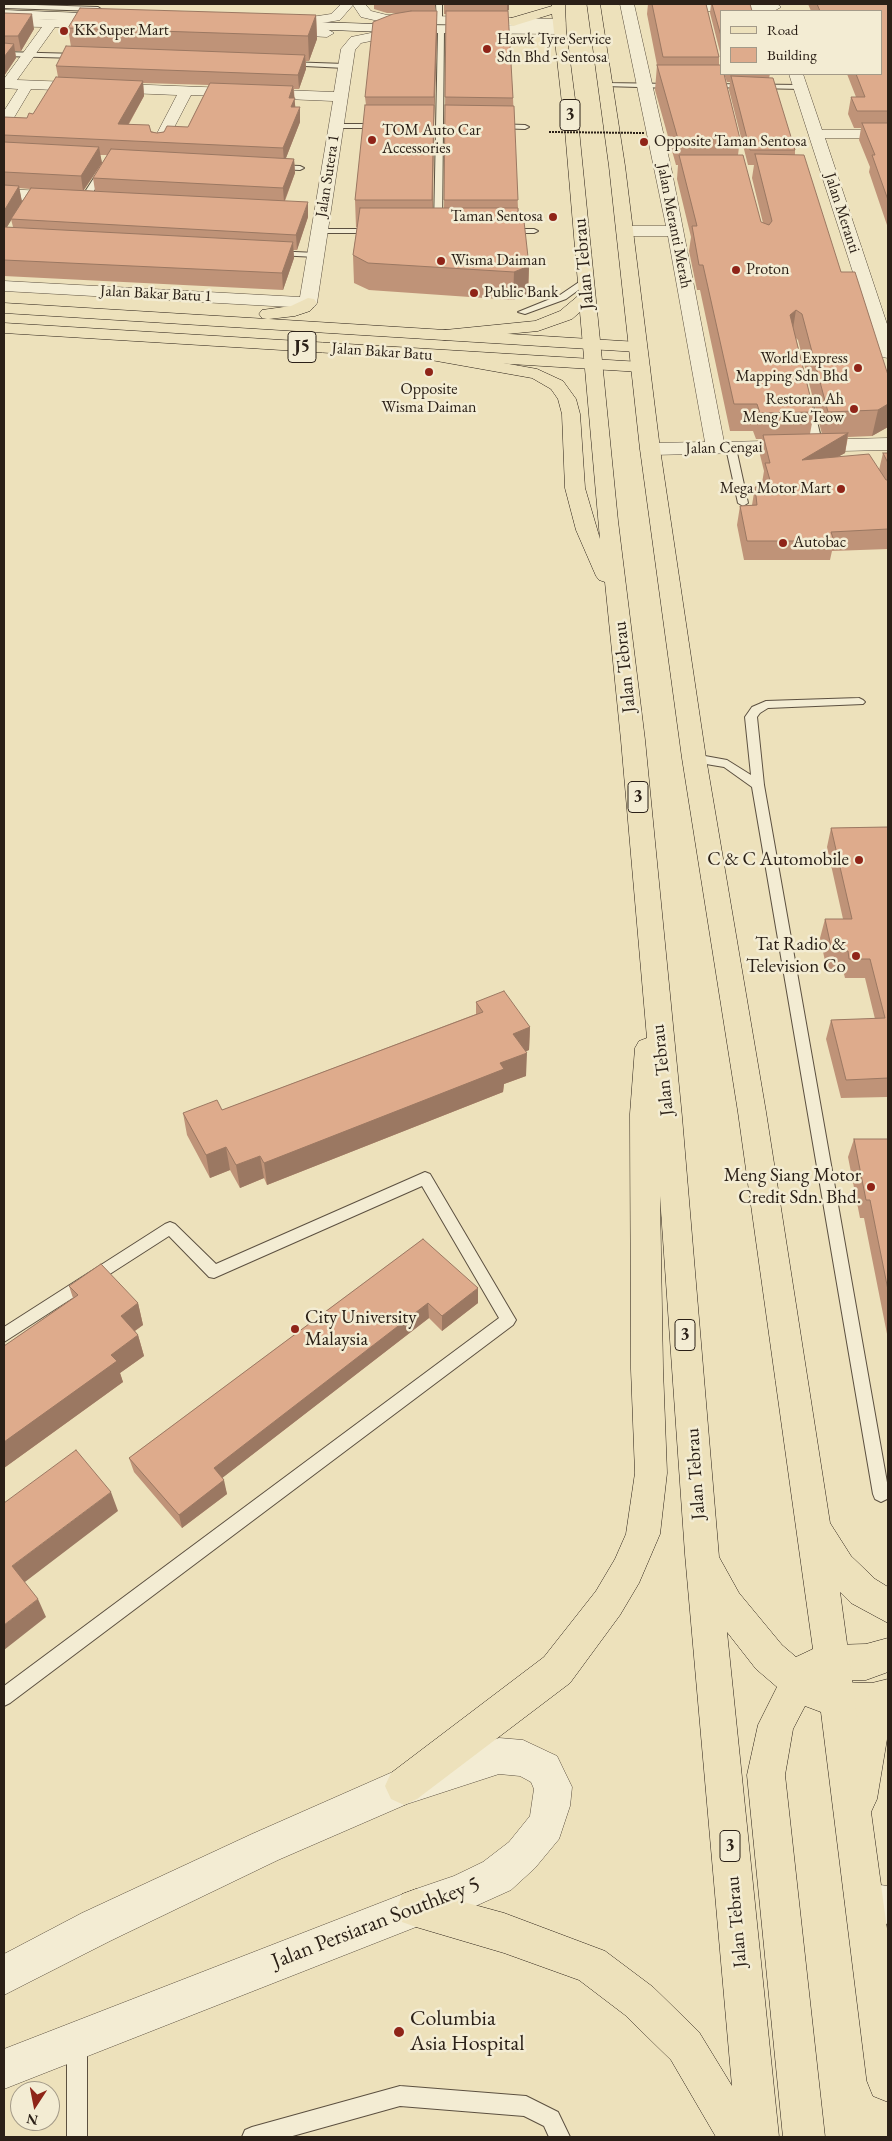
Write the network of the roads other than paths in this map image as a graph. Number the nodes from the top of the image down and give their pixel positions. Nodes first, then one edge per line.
1 (348, 4) edge
2 (359, 4) edge
3 (439, 4) edge
4 (4, 6) edge
5 (558, 6) edge
6 (631, 6) edge
7 (594, 7) edge
8 (774, 7) edge
9 (656, 8) edge
10 (732, 10) edge
11 (720, 11) edge
12 (4, 14) edge
13 (513, 17) junction
14 (102, 18) junction
15 (289, 21) junction
16 (4, 22) edge
17 (52, 23) junction
18 (440, 25) junction
19 (304, 26) junction
20 (571, 26) junction
21 (411, 29) junction
22 (327, 33) junction
23 (599, 39) junction
24 (348, 49) junction
25 (4, 54) edge
26 (29, 54) junction
27 (88, 56) edge
28 (276, 63) edge
29 (345, 66) junction
30 (721, 78) edge
31 (798, 80) edge
32 (5, 84) edge
33 (26, 85) junction
34 (606, 85) junction
35 (645, 85) junction
36 (684, 86) edge
37 (704, 86) edge
38 (723, 86) junction
39 (186, 91) junction
40 (726, 96) edge
41 (340, 97) junction
42 (4, 123) edge
43 (336, 126) junction
44 (392, 126) edge
45 (430, 126) edge
46 (439, 126) junction
47 (449, 126) edge
48 (487, 126) edge
49 (525, 126) dead end
50 (816, 134) junction
51 (888, 134) edge
52 (158, 143) edge
53 (110, 160) edge
54 (272, 167) edge
55 (300, 168) dead end
56 (810, 171) edge
57 (828, 171) junction
58 (664, 172) junction
59 (682, 172) edge
60 (4, 194) edge
61 (85, 198) junction
62 (105, 199) edge
63 (303, 210) edge
64 (322, 211) junction
65 (378, 231) edge
66 (428, 231) edge
67 (438, 231) junction
68 (447, 231) edge
69 (496, 231) edge
70 (534, 231) dead end
71 (626, 231) junction
72 (675, 231) junction
73 (319, 232) junction
74 (270, 253) edge
75 (316, 255) junction
76 (4, 286) edge
77 (586, 289) junction
78 (308, 303) junction
79 (4, 309) edge
80 (522, 312) dead end
81 (177, 318) junction
82 (884, 326) edge
83 (4, 328) edge
84 (445, 335) junction
85 (591, 344) junction
86 (638, 346) junction
87 (888, 353) edge
88 (431, 355) junction
89 (594, 365) junction
90 (641, 367) junction
91 (806, 397) edge
92 (888, 444) edge
93 (818, 446) junction
94 (724, 448) junction
95 (650, 449) junction
96 (743, 503) dead end
97 (618, 602) junction
98 (859, 702) dead end
99 (694, 758) junction
100 (758, 785) junction
101 (656, 993) junction
102 (4, 1335) edge
103 (880, 1494) dead end
104 (814, 1527) junction
105 (702, 1554) junction
106 (888, 1606) edge
107 (888, 1655) edge
108 (832, 1663) junction
109 (799, 1682) junction
110 (4, 1697) edge
111 (888, 1698) edge
112 (836, 1700) junction
113 (404, 1786) junction
114 (854, 1823) junction
115 (876, 1903) edge
116 (416, 1908) junction
117 (4, 1975) edge
118 (77, 2039) junction
119 (4, 2069) edge
120 (888, 2082) edge
121 (77, 2137) edge
122 (252, 2137) edge
123 (560, 2137) edge
124 (740, 2137) edge
125 (758, 2137) edge
126 (804, 2137) edge

1 - 15 street
2 - 18 street
3 - 18 lane
4 - 14 lane
5 - 13 main road
5 - 20 main road, Jalan Tebrau / 3
6 - 35 street, Jalan Meranti Merah
7 - 20 main road
7 - 23 main road, 3
8 - 10 street
9 - 11 street
12 - 14 street
13 - 18 street
13 - 20 street
14 - 17 street
15 - 19 street
15 - 22 street
16 - 17 street
17 - 26 street
18 - 20 street
18 - 21 street
18 - 46 lane
19 - 21 street
19 - 22 street
20 - 23 main road
20 - 77 main road, Jalan Tebrau / 3
21 - 24 street
22 - 24 street
23 - 34 main road, 3
24 - 29 street, Jalan Sutera 1
25 - 26 lane
26 - 27 lane
26 - 32 street
28 - 29 lane
29 - 41 street, Jalan Sutera 1
30 - 38 lane
31 - 38 lane
31 - 50 street, Jalan Meranti
32 - 33 street
33 - 39 street
33 - 42 street
34 - 35 lane
34 - 71 main road, 3
35 - 36 lane
35 - 58 street, Jalan Meranti Merah
37 - 38 lane
38 - 40 lane
39 - 41 street
39 - 52 street
41 - 43 street, Jalan Sutera 1
43 - 44 lane
43 - 64 street, Jalan Sutera 1
45 - 46 lane
46 - 47 lane
46 - 67 lane
48 - 49 lane
50 - 51 street
50 - 57 street, Jalan Meranti
53 - 61 lane
54 - 55 lane
56 - 57 street
57 - 82 street, Jalan Meranti
58 - 59 street
58 - 72 street, Jalan Meranti Merah
60 - 61 street
61 - 62 street
63 - 64 street
64 - 73 street, Jalan Sutera 1
65 - 73 lane
66 - 67 lane
67 - 68 lane
69 - 70 lane
71 - 72 street
71 - 86 main road, 3
72 - 94 street, Jalan Meranti Merah
73 - 75 street, Jalan Sutera 1
74 - 75 lane
75 - 78 street, Jalan Sutera 1
76 - 78 street, Jalan Bakar Batu 1
77 - 80 lane
77 - 84 main road
77 - 85 main road, Jalan Tebrau / 3
78 - 81 main road
79 - 81 main road, Jalan Bakar Batu / J5
81 - 84 main road, Jalan Bakar Batu / J5
82 - 87 street, Jalan Meranti
83 - 88 main road, Jalan Bakar Batu / J5
84 - 85 main road, Jalan Bakar Batu / J5
85 - 86 main road, Jalan Bakar Batu / J5
85 - 89 main road, Jalan Tebrau / 3
86 - 90 main road, 3
88 - 89 main road, Jalan Bakar Batu / J5
88 - 97 main road
89 - 90 main road, Jalan Bakar Batu / J5
89 - 97 main road, Jalan Tebrau / 3
90 - 95 main road, 3
91 - 93 lane
92 - 93 street, Jalan Cengai
93 - 94 street, Jalan Cengai
94 - 95 street, Jalan Cengai
94 - 96 lane
95 - 99 main road, 3
97 - 101 main road, Jalan Tebrau / 3
98 - 100 lane
99 - 100 lane
99 - 104 main road, 3
100 - 103 lane
101 - 105 main road, Jalan Tebrau / 3
101 - 113 main road
102 - 110 lane
104 - 106 main road
104 - 108 main road, 3
105 - 109 main road
105 - 125 main road, Jalan Tebrau / 3
107 - 108 main road
108 - 109 main road
108 - 112 main road, 3
109 - 112 main road
109 - 126 main road
111 - 112 main road
111 - 114 main road
112 - 114 main road, 3
113 - 116 street, Jalan Persiaran Southkey 5
113 - 117 street, Jalan Persiaran Southkey 5
114 - 115 main road, 3
115 - 120 main road, 3
116 - 118 street, Jalan Persiaran Southkey 5
116 - 124 main road
118 - 119 street, Jalan Persiaran Southkey 5
118 - 121 lane
122 - 123 lane

